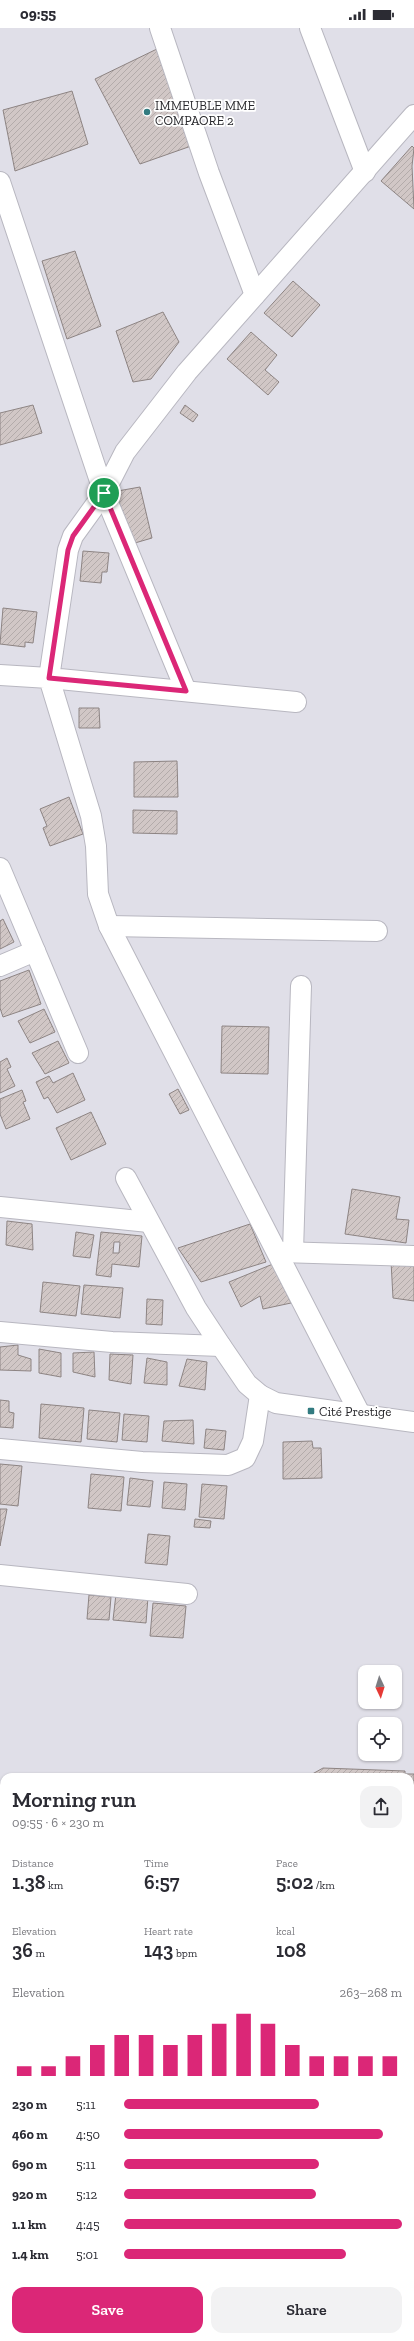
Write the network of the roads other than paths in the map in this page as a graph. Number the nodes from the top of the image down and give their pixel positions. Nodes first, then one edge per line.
1 (160, 28) edge
2 (310, 28) edge
3 (414, 115) edge
4 (365, 172) junction
5 (0, 182) edge
6 (255, 295) junction
7 (104, 493) junction
8 (0, 675) edge
9 (49, 678) junction
10 (186, 691) junction
11 (296, 702) dead end
12 (0, 868) edge
13 (109, 926) junction
14 (377, 931) dead end
15 (35, 950) junction
16 (0, 966) edge
17 (301, 986) dead end
18 (78, 1053) dead end
19 (126, 1178) dead end
20 (0, 1208) edge
21 (149, 1222) junction
22 (284, 1252) junction
23 (414, 1256) edge
24 (0, 1332) edge
25 (221, 1346) junction
26 (260, 1395) junction
27 (360, 1414) junction
28 (414, 1422) edge
29 (0, 1449) edge
30 (0, 1574) edge
31 (187, 1594) dead end

1 - 6 street
2 - 4 street
3 - 4 street
4 - 6 street
5 - 7 street
6 - 7 street
7 - 9 street
7 - 10 street
8 - 9 street
9 - 10 street
9 - 13 street
10 - 11 street
12 - 15 street
13 - 14 street
13 - 22 street
15 - 16 street
15 - 18 street
17 - 22 street
19 - 21 street
20 - 21 street
21 - 25 street
22 - 23 street
22 - 27 street
24 - 25 street
25 - 26 street
26 - 27 street
26 - 29 street
27 - 28 street
30 - 31 street

